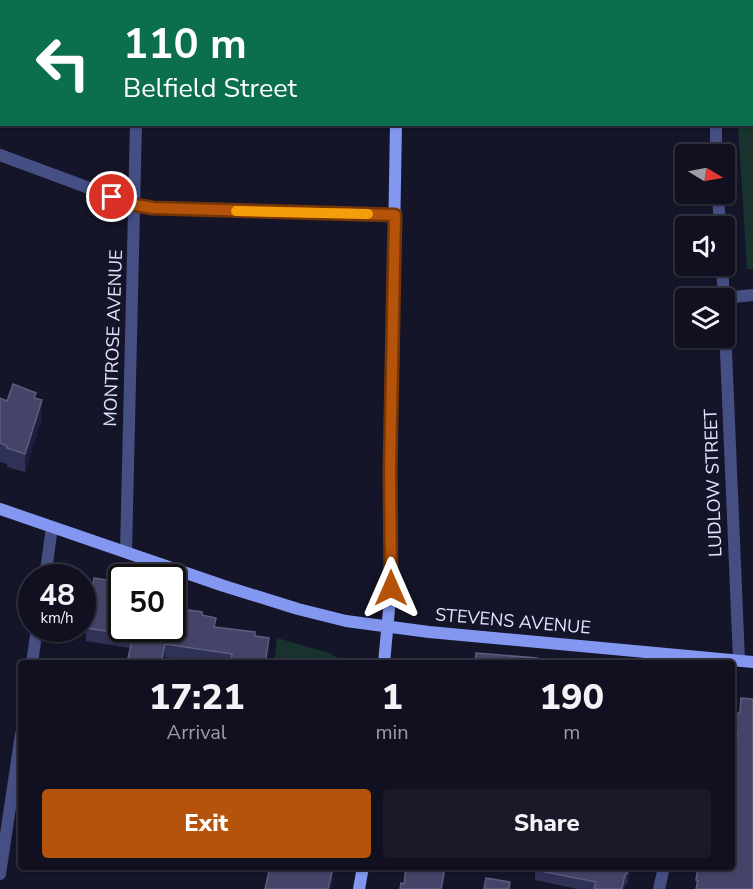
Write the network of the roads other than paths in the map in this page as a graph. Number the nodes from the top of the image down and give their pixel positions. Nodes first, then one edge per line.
1 (136, 126) edge
2 (396, 126) edge
3 (716, 126) edge
4 (716, 144) edge
5 (0, 155) edge
6 (135, 205) junction
7 (395, 215) junction
8 (753, 296) edge
9 (735, 297) edge
10 (726, 348) edge
11 (0, 509) edge
12 (52, 527) junction
13 (126, 552) junction
14 (47, 564) edge
15 (388, 626) junction
16 (35, 642) edge
17 (32, 660) edge
18 (384, 660) edge
19 (706, 660) edge
20 (739, 660) junction
21 (753, 662) edge
22 (18, 754) edge
23 (362, 870) edge
24 (663, 870) edge
25 (0, 874) edge
26 (359, 889) edge
27 (659, 889) edge

1 - 6 street, MONTROSE AVENUE
2 - 7 main road
3 - 4 street
5 - 6 street
6 - 7 street
6 - 13 street, MONTROSE AVENUE
7 - 15 main road
8 - 9 street
10 - 20 street, LUDLOW STREET
11 - 12 main road, STEVENS AVENUE
12 - 13 main road, STEVENS AVENUE
12 - 14 street
13 - 15 main road, STEVENS AVENUE
15 - 18 main road
15 - 19 main road, STEVENS AVENUE
16 - 17 street
19 - 20 main road, STEVENS AVENUE
20 - 21 main road, STEVENS AVENUE
22 - 25 street
23 - 26 main road
24 - 27 street

